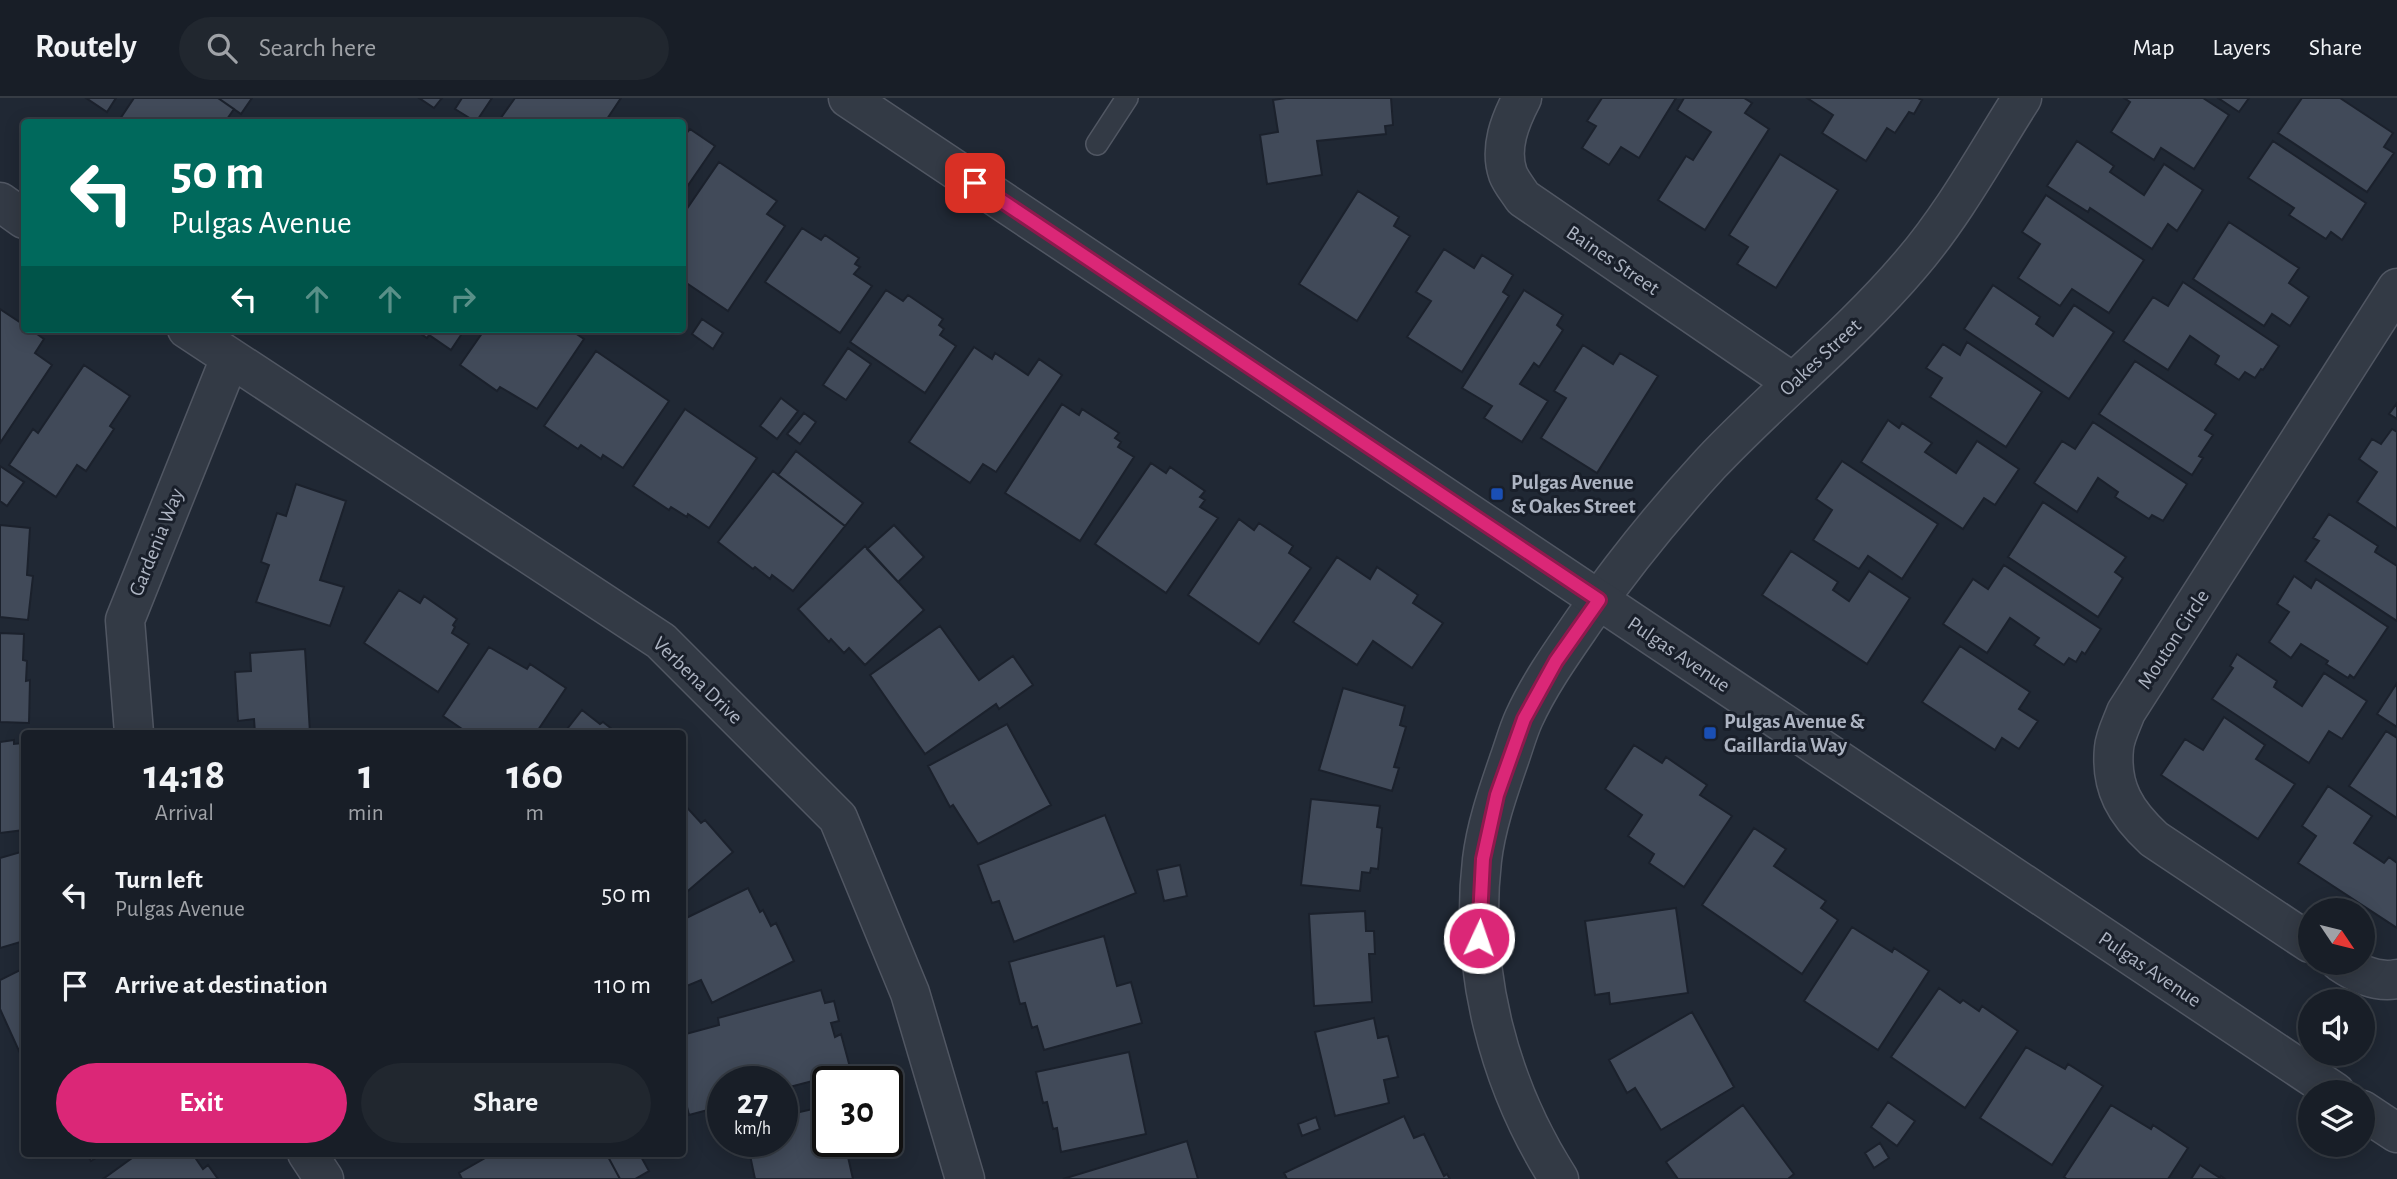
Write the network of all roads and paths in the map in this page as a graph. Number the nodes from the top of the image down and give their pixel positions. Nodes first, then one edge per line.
1 (848, 98) edge
2 (1127, 98) edge
3 (1522, 98) edge
4 (2022, 98) edge
5 (1097, 144) dead end
6 (0, 202) edge
7 (21, 217) edge
8 (2397, 288) edge
9 (193, 333) edge
10 (230, 358) junction
11 (1792, 382) junction
12 (1599, 600) junction
13 (134, 730) edge
14 (2298, 935) edge
15 (2366, 975) edge
16 (2397, 979) edge
17 (2317, 1080) edge
18 (2375, 1119) edge
19 (2397, 1133) edge
20 (310, 1157) edge
21 (324, 1179) edge
22 (965, 1179) edge
23 (1559, 1179) edge

1 - 12 street, Pulgas Avenue
2 - 5 lane
3 - 11 street, Baines Street
4 - 11 street, Oakes Street
6 - 7 street
8 - 14 street, Mouton Circle
9 - 10 street, Verbena Drive
10 - 13 street, Gardenia Way
10 - 22 street, Verbena Drive
11 - 12 street, Oakes Street
12 - 17 street, Pulgas Avenue
12 - 23 street, Oakes Street
15 - 16 street
18 - 19 street
20 - 21 street

